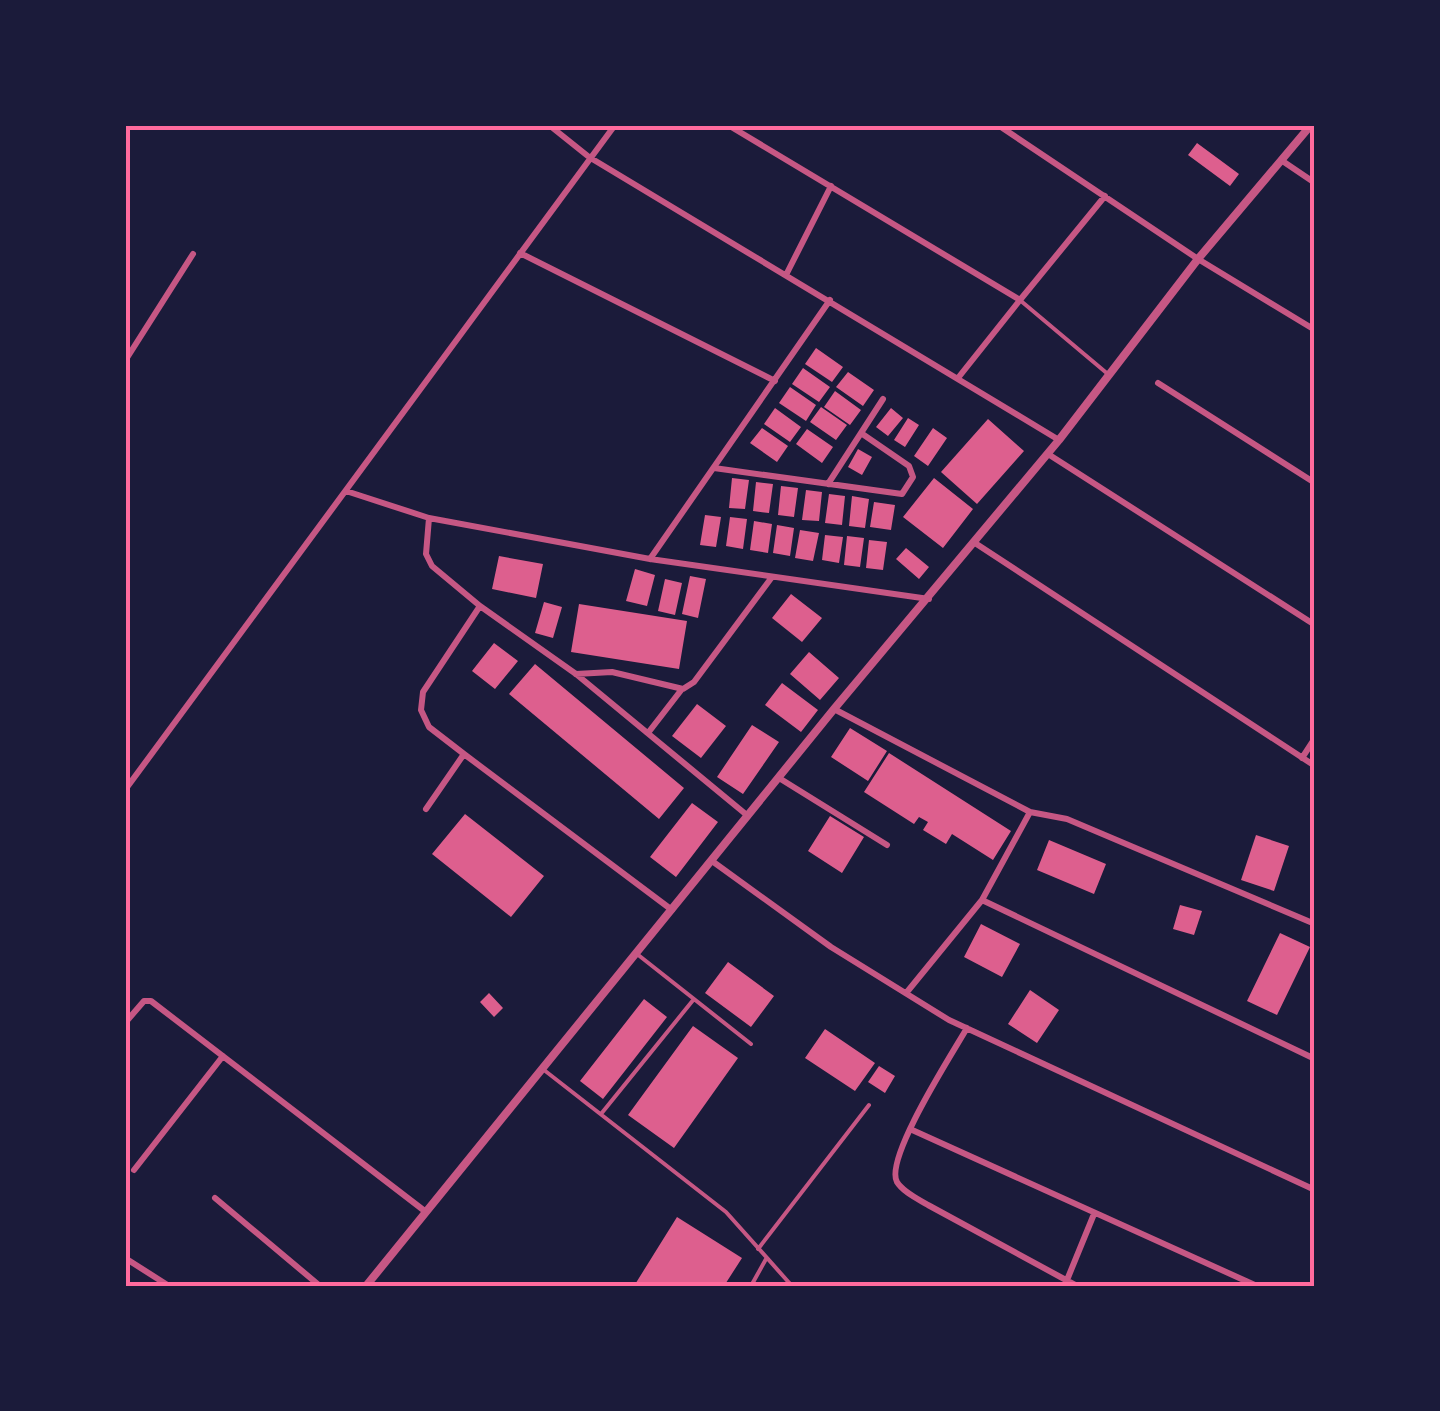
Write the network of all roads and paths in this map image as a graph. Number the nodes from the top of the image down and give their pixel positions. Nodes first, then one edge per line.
1 (549, 125) edge
2 (615, 125) edge
3 (728, 125) edge
4 (998, 125) edge
5 (1310, 125) edge
6 (589, 157) junction
7 (1281, 160) junction
8 (1315, 183) edge
9 (830, 186) junction
10 (1105, 196) junction
11 (520, 253) junction
12 (193, 254) dead end
13 (1198, 260) junction
14 (787, 273) junction
15 (830, 300) junction
16 (1020, 300) junction
17 (1315, 330) edge
18 (125, 361) edge
19 (1109, 375) junction
20 (958, 378) junction
21 (776, 382) junction
22 (1158, 383) dead end
23 (883, 399) dead end
24 (861, 433) junction
25 (1059, 440) junction
26 (1048, 454) junction
27 (714, 468) junction
28 (1315, 483) edge
29 (828, 484) junction
30 (346, 490) junction
31 (429, 518) junction
32 (975, 543) junction
33 (650, 559) junction
34 (773, 576) junction
35 (929, 599) junction
36 (480, 606) junction
37 (1315, 625) edge
38 (576, 674) junction
39 (683, 688) junction
40 (834, 708) junction
41 (648, 733) junction
42 (1315, 738) edge
43 (464, 754) junction
44 (1302, 758) junction
45 (1315, 766) edge
46 (778, 778) junction
47 (125, 790) edge
48 (426, 809) dead end
49 (1030, 812) junction
50 (748, 816) junction
51 (887, 844) dead end
52 (712, 861) junction
53 (982, 900) junction
54 (672, 910) junction
55 (1315, 924) edge
56 (637, 954) junction
57 (907, 992) junction
58 (694, 999) junction
59 (125, 1023) edge
60 (967, 1028) junction
61 (751, 1044) dead end
62 (223, 1056) junction
63 (1315, 1059) edge
64 (544, 1069) junction
65 (869, 1105) dead end
66 (601, 1114) junction
67 (910, 1129) junction
68 (134, 1170) dead end
69 (1315, 1190) edge
70 (215, 1198) dead end
71 (427, 1213) junction
72 (1094, 1214) junction
73 (758, 1249) junction
74 (125, 1258) edge
75 (766, 1258) junction
76 (1066, 1280) junction
77 (168, 1286) edge
78 (320, 1286) edge
79 (366, 1286) edge
80 (751, 1286) edge
81 (792, 1286) edge
82 (1078, 1286) edge
83 (1257, 1286) edge

1 - 6 street
2 - 6 street
3 - 9 street
4 - 10 street
5 - 7 street
6 - 11 street
6 - 14 street
7 - 8 street
7 - 13 street
9 - 14 street
9 - 16 street
10 - 13 street
10 - 16 street
11 - 21 street
11 - 30 street
12 - 18 street
13 - 17 street
13 - 19 street
14 - 15 street
15 - 20 street
15 - 21 street
16 - 19 lane
16 - 20 street
19 - 25 street
20 - 25 street
21 - 27 street
22 - 28 street
23 - 24 street
24 - 29 street
24 - 29 street
25 - 26 street
26 - 32 street
26 - 37 street
27 - 29 street
27 - 33 street
30 - 31 street
30 - 47 street
31 - 33 street
31 - 36 street
32 - 35 street
32 - 44 street
33 - 34 street
34 - 35 street
34 - 39 street
35 - 40 street
36 - 38 street
36 - 43 street
38 - 39 street
38 - 41 street
39 - 41 street
40 - 46 street
40 - 49 street
41 - 50 street
42 - 44 street
43 - 48 street
43 - 54 street
44 - 45 street
46 - 50 street
46 - 51 street
49 - 53 street
49 - 55 street
50 - 52 street
52 - 54 street
52 - 57 street
53 - 57 street
53 - 63 street
54 - 56 street
56 - 58 lane
56 - 64 street
57 - 60 street
58 - 61 lane
58 - 66 lane
59 - 62 street
60 - 67 street
60 - 69 street
62 - 68 street
62 - 71 street
64 - 66 lane
64 - 71 street
65 - 73 lane
66 - 73 lane
67 - 72 street
67 - 76 street
70 - 78 street
71 - 79 street
72 - 76 street
72 - 83 street
73 - 75 lane
74 - 77 street
75 - 80 lane
75 - 81 lane
76 - 82 street

